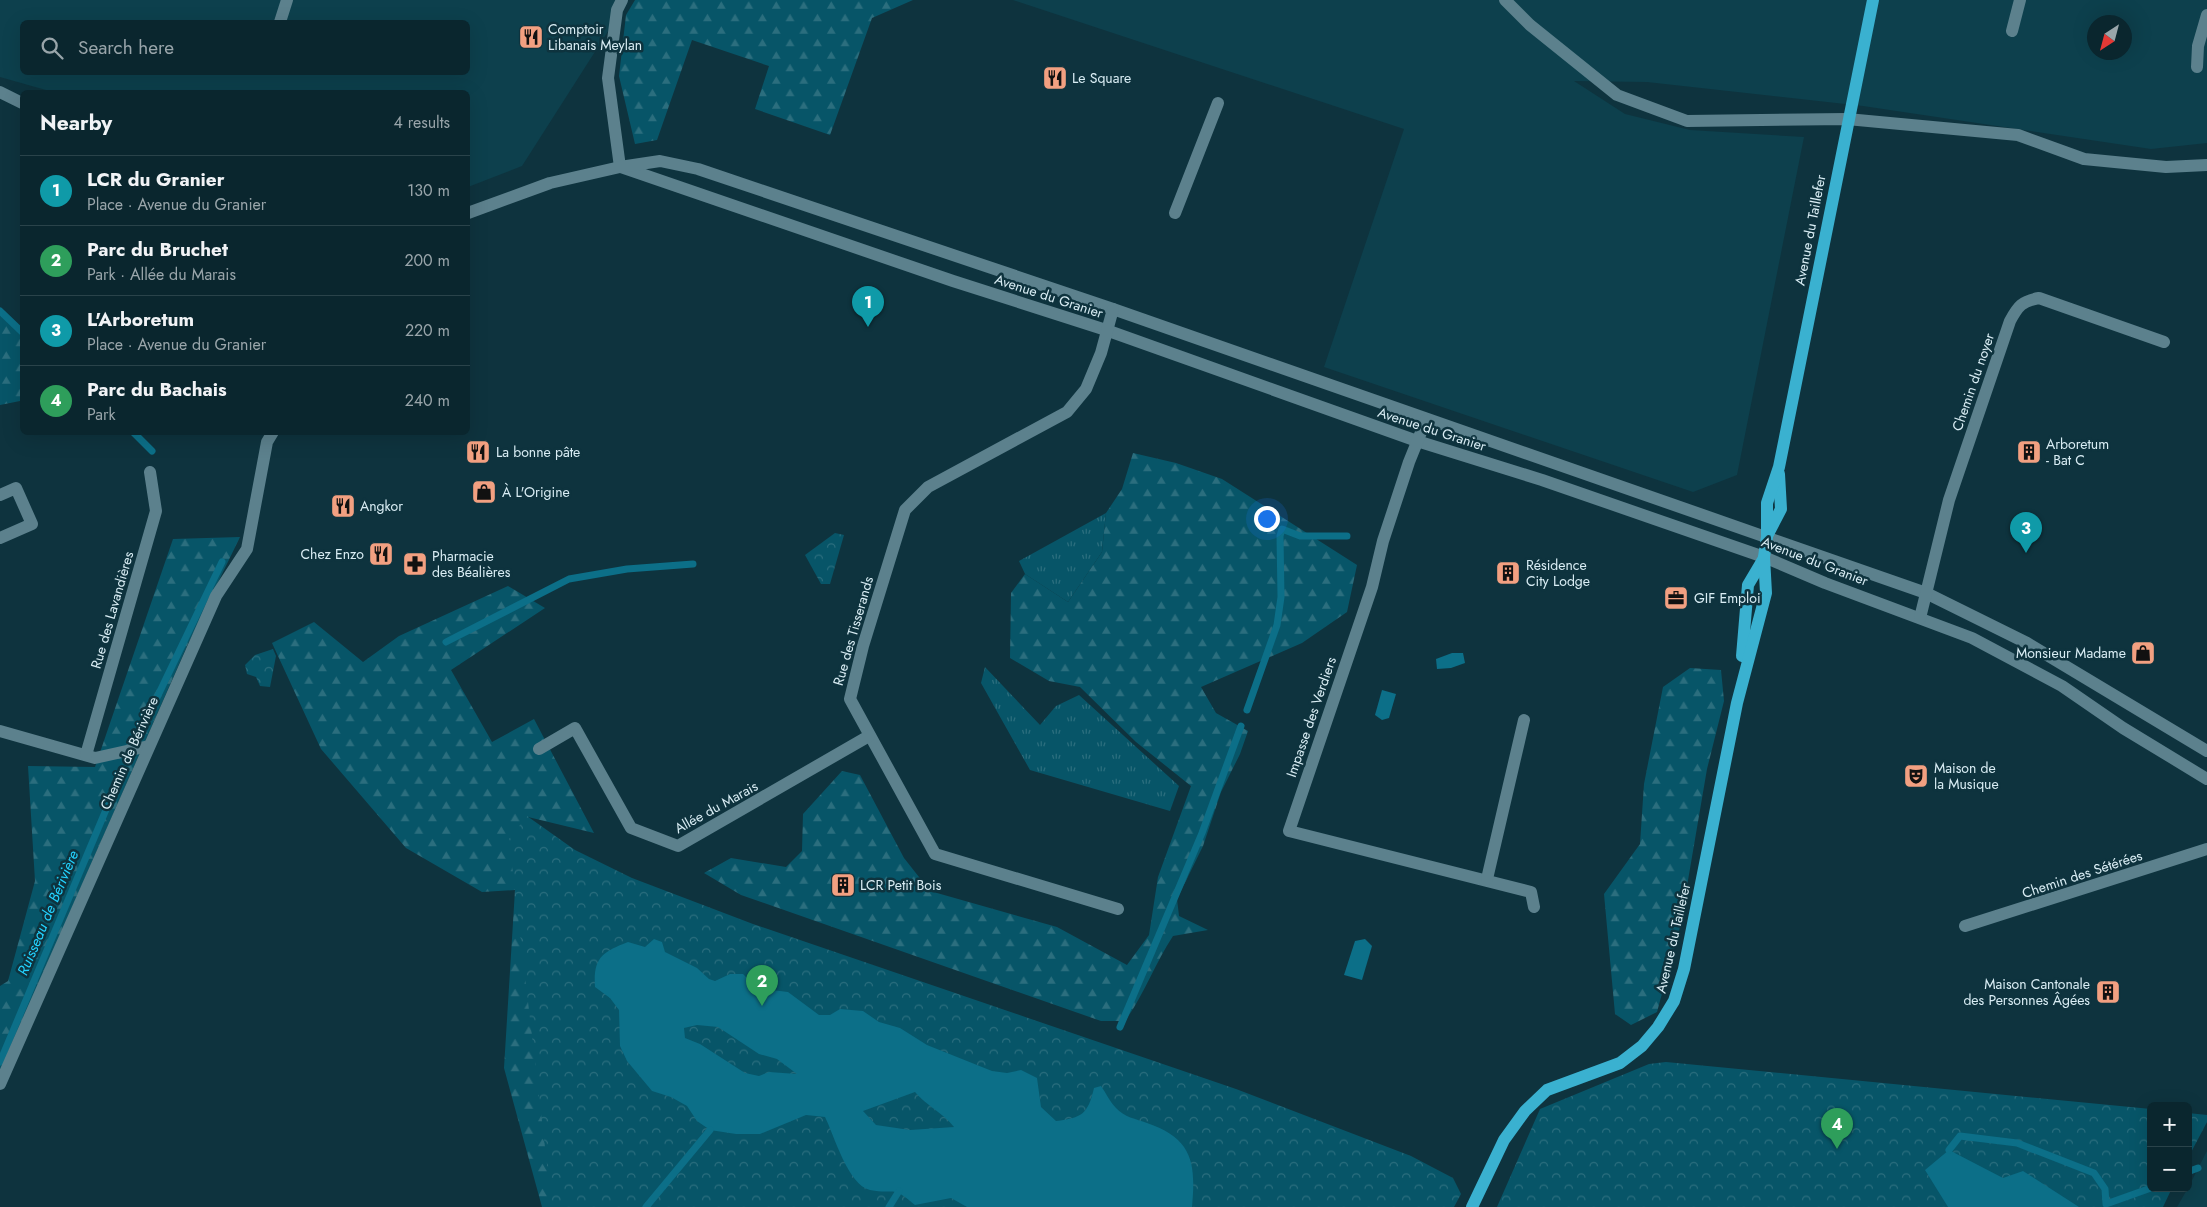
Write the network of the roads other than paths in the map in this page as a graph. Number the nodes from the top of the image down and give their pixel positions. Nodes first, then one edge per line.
1 (287, 0) edge
2 (622, 0) edge
3 (1506, 0) edge
4 (1873, 0) edge
5 (2020, 0) edge
6 (2207, 15) edge
7 (281, 20) edge
8 (2012, 31) dead end
9 (2197, 68) dead end
10 (0, 92) edge
11 (20, 102) edge
12 (1218, 103) dead end
13 (1847, 119) junction
14 (2207, 165) edge
15 (620, 167) junction
16 (470, 211) edge
17 (1175, 212) dead end
18 (1112, 310) junction
19 (1106, 330) junction
20 (2164, 342) dead end
21 (1426, 420) junction
22 (271, 435) edge
23 (1417, 441) junction
24 (150, 472) dead end
25 (0, 495) edge
26 (1767, 537) junction
27 (0, 538) edge
28 (1764, 557) junction
29 (1926, 593) junction
30 (1920, 618) junction
31 (1737, 703) junction
32 (1524, 720) dead end
33 (0, 731) edge
34 (869, 736) junction
35 (149, 746) junction
36 (539, 749) dead end
37 (2207, 751) edge
38 (86, 755) junction
39 (2207, 778) edge
40 (2207, 849) edge
41 (1487, 879) junction
42 (1534, 907) dead end
43 (1118, 909) dead end
44 (1965, 926) dead end
45 (0, 1084) edge
46 (1472, 1207) edge

1 - 7 street
2 - 15 street
3 - 13 street
4 - 13 main road, Avenue du Taillefer
5 - 8 street
6 - 9 street
10 - 11 street
12 - 17 street
13 - 14 street
13 - 26 main road, Avenue du Taillefer
15 - 16 street, Avenue du Granier
15 - 18 street, Avenue du Granier
15 - 19 street, Avenue du Granier
18 - 19 street, Rue des Tisserands
18 - 21 street, Avenue du Granier
19 - 23 street, Avenue du Granier
19 - 34 street, Rue des Tisserands
20 - 29 street, Chemin du noyer
21 - 23 street, Impasse des Verdiers
21 - 26 street, Avenue du Granier
22 - 35 street, Chemin de Bérivière
23 - 28 street, Avenue du Granier
23 - 41 street, Impasse des Verdiers
24 - 38 street, Rue des Lavandières
25 - 27 street
26 - 28 main road, Avenue du Taillefer
26 - 29 street, Avenue du Granier
28 - 30 street, Avenue du Granier
28 - 31 main road, Avenue du Taillefer
28 - 31 main road, Avenue du Taillefer
29 - 30 street, Chemin du noyer
29 - 37 street, Avenue du Granier
30 - 39 street, Avenue du Granier
31 - 46 main road, Avenue du Taillefer
32 - 41 street
33 - 38 street
34 - 36 street, Allée du Marais
34 - 43 street, Rue des Tisserands
35 - 38 street
35 - 45 street, Chemin de Bérivière
40 - 44 street, Chemin des Sétérées
41 - 42 street, Impasse des Verdiers

